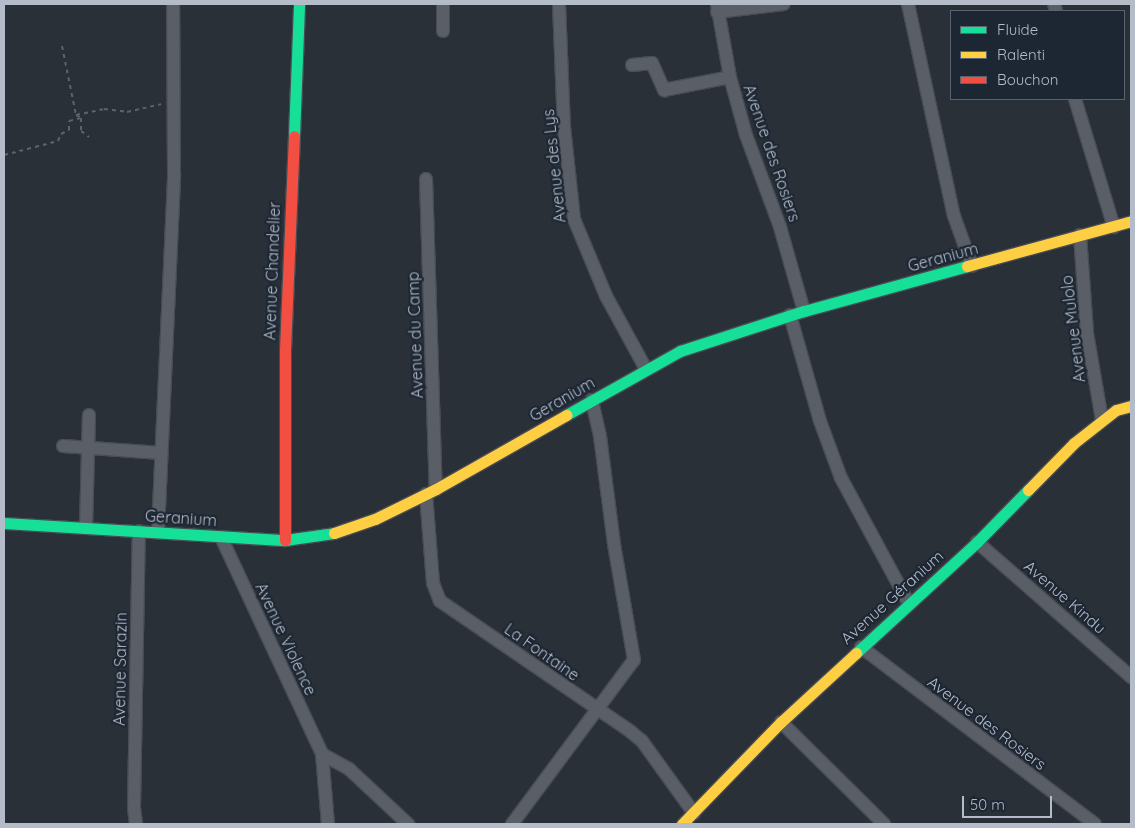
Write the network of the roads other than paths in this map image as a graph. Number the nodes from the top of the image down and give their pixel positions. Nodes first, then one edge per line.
1 (173, 4) edge
2 (299, 4) edge
3 (443, 4) edge
4 (560, 4) edge
5 (784, 4) edge
6 (908, 4) edge
7 (717, 8) edge
8 (443, 31) dead end
9 (632, 65) dead end
10 (730, 77) junction
11 (1075, 100) edge
12 (426, 179) dead end
13 (1131, 221) edge
14 (1114, 226) junction
15 (1080, 235) junction
16 (972, 266) junction
17 (804, 311) junction
18 (790, 315) junction
19 (646, 369) junction
20 (592, 400) junction
21 (1131, 406) edge
22 (89, 415) dead end
23 (1102, 420) junction
24 (63, 446) dead end
25 (90, 447) junction
26 (161, 453) junction
27 (431, 491) junction
28 (4, 523) edge
29 (86, 528) junction
30 (139, 531) junction
31 (158, 531) junction
32 (220, 537) junction
33 (285, 540) junction
34 (977, 542) junction
35 (908, 602) junction
36 (861, 647) junction
37 (1131, 677) edge
38 (599, 711) junction
39 (781, 722) junction
40 (322, 754) junction
41 (694, 813) junction
42 (136, 824) edge
43 (328, 824) edge
44 (408, 824) edge
45 (512, 824) edge
46 (682, 824) edge
47 (884, 824) edge
48 (1095, 824) edge

1 - 26 street
2 - 33 street, Avenue Chandelier
3 - 8 street
4 - 19 street, Avenue des Lys
5 - 7 street
6 - 16 street
7 - 10 street, Avenue des Rosiers
9 - 10 street
10 - 17 street, Avenue des Rosiers
11 - 14 street
12 - 27 street, Avenue du Camp
13 - 14 street, Geranium
14 - 15 street, Geranium
15 - 16 street, Geranium
15 - 23 street, Avenue Mulolo
16 - 17 street, Geranium
17 - 18 street, Geranium
18 - 19 street, Geranium
18 - 35 street
19 - 20 street, Geranium
20 - 27 street, Geranium
20 - 38 street
21 - 23 street, Avenue Géranium
22 - 25 street
23 - 34 street, Avenue Géranium
24 - 25 street
25 - 26 street
25 - 29 street
26 - 31 street
27 - 33 street, Geranium
27 - 38 street, La Fontaine
28 - 29 street, Geranium
29 - 30 street, Geranium
30 - 31 street, Geranium
30 - 42 street, Avenue Sarazin
31 - 32 street, Geranium
32 - 33 street, Geranium
32 - 40 street, Avenue Violence
34 - 35 street, Avenue Géranium
34 - 37 street, Avenue Kindu
35 - 36 street, Avenue Géranium
36 - 39 street, Avenue Géranium
36 - 48 street, Avenue des Rosiers
38 - 41 street, La Fontaine
38 - 45 street
39 - 41 street, Avenue Géranium
39 - 47 street
40 - 43 street
40 - 44 street
41 - 46 street, Avenue Géranium

